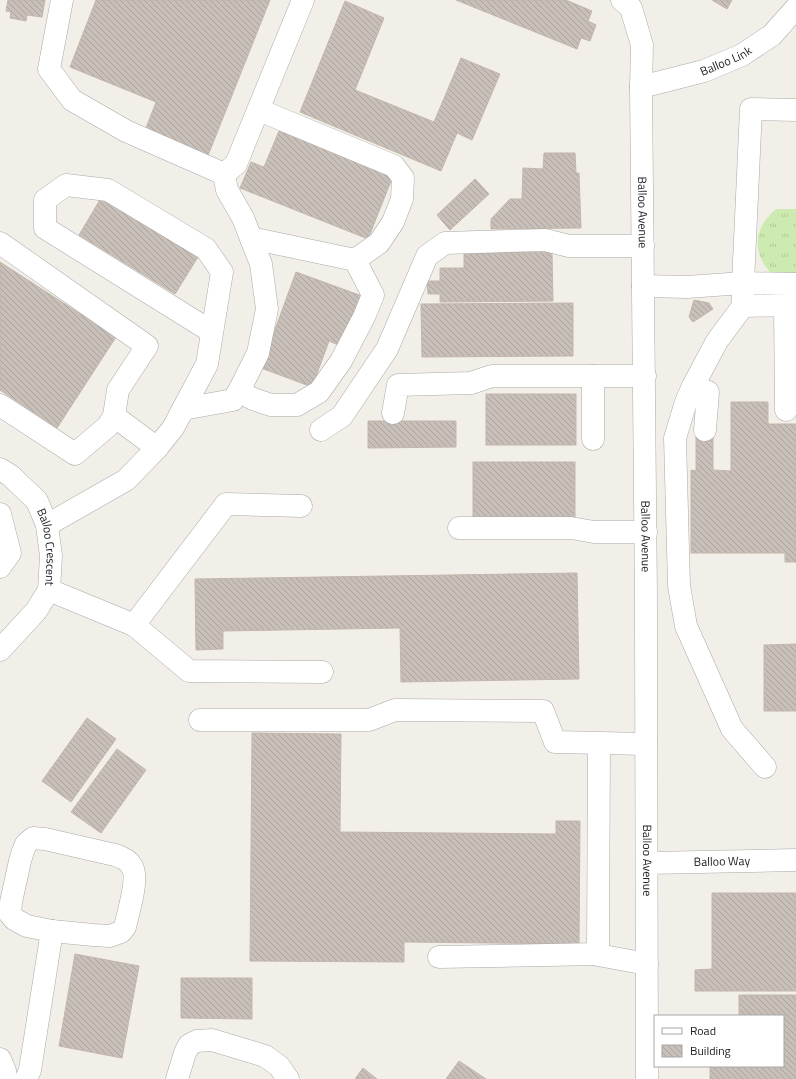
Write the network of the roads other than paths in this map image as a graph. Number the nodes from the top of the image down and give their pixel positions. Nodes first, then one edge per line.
1 (62, 0) edge
2 (303, 0) edge
3 (622, 0) edge
4 (796, 8) edge
5 (641, 87) junction
6 (259, 110) junction
7 (796, 110) edge
8 (224, 174) junction
9 (251, 238) junction
10 (0, 243) edge
11 (643, 246) junction
12 (355, 260) junction
13 (743, 283) junction
14 (796, 284) edge
15 (643, 286) junction
16 (743, 306) junction
17 (791, 306) edge
18 (212, 332) junction
19 (593, 376) junction
20 (645, 376) junction
21 (693, 386) junction
22 (239, 391) junction
23 (0, 405) edge
24 (183, 409) junction
25 (786, 410) dead end
26 (393, 413) dead end
27 (114, 416) junction
28 (321, 430) dead end
29 (705, 430) dead end
30 (593, 439) dead end
31 (157, 448) junction
32 (0, 469) edge
33 (301, 506) dead end
34 (0, 514) edge
35 (47, 525) junction
36 (459, 528) dead end
37 (646, 532) junction
38 (0, 567) edge
39 (49, 590) junction
40 (134, 625) junction
41 (0, 650) edge
42 (322, 672) dead end
43 (200, 720) dead end
44 (599, 744) junction
45 (646, 744) junction
46 (765, 767) dead end
47 (796, 860) edge
48 (648, 863) junction
49 (52, 931) junction
50 (599, 954) junction
51 (439, 957) dead end
52 (647, 964) junction
53 (0, 1059) edge
54 (6, 1079) edge
55 (26, 1079) edge
56 (177, 1079) edge
57 (288, 1079) edge
58 (647, 1079) edge

1 - 8 street
2 - 6 street
3 - 5 street, Balloo Avenue
4 - 5 street, Balloo Link
5 - 11 street, Balloo Avenue
6 - 8 street
6 - 12 street
7 - 13 street
8 - 9 street
9 - 12 street
9 - 22 street
10 - 27 street
11 - 15 street, Balloo Avenue
11 - 28 street
12 - 22 street
13 - 14 street
13 - 15 street
13 - 16 street
15 - 20 street, Balloo Avenue
16 - 17 street
16 - 21 street
17 - 25 street
18 - 18 street
18 - 24 street
19 - 20 street
19 - 26 street
19 - 30 street
20 - 37 street, Balloo Avenue
21 - 29 street
21 - 46 street
22 - 24 street
23 - 27 street
24 - 31 street
27 - 31 street
31 - 35 street
32 - 35 street, Balloo Crescent
33 - 40 street
34 - 38 street
35 - 39 street, Balloo Crescent
36 - 37 street
37 - 45 street, Balloo Avenue
39 - 40 street
39 - 41 street, Balloo Crescent
40 - 42 street
43 - 44 street
44 - 45 street
44 - 50 street
45 - 48 street, Balloo Avenue
47 - 48 street, Balloo Way
48 - 52 street, Balloo Avenue
49 - 49 street
49 - 55 street
50 - 51 street
50 - 52 street
52 - 58 street, Balloo Avenue
53 - 54 street
56 - 57 street

